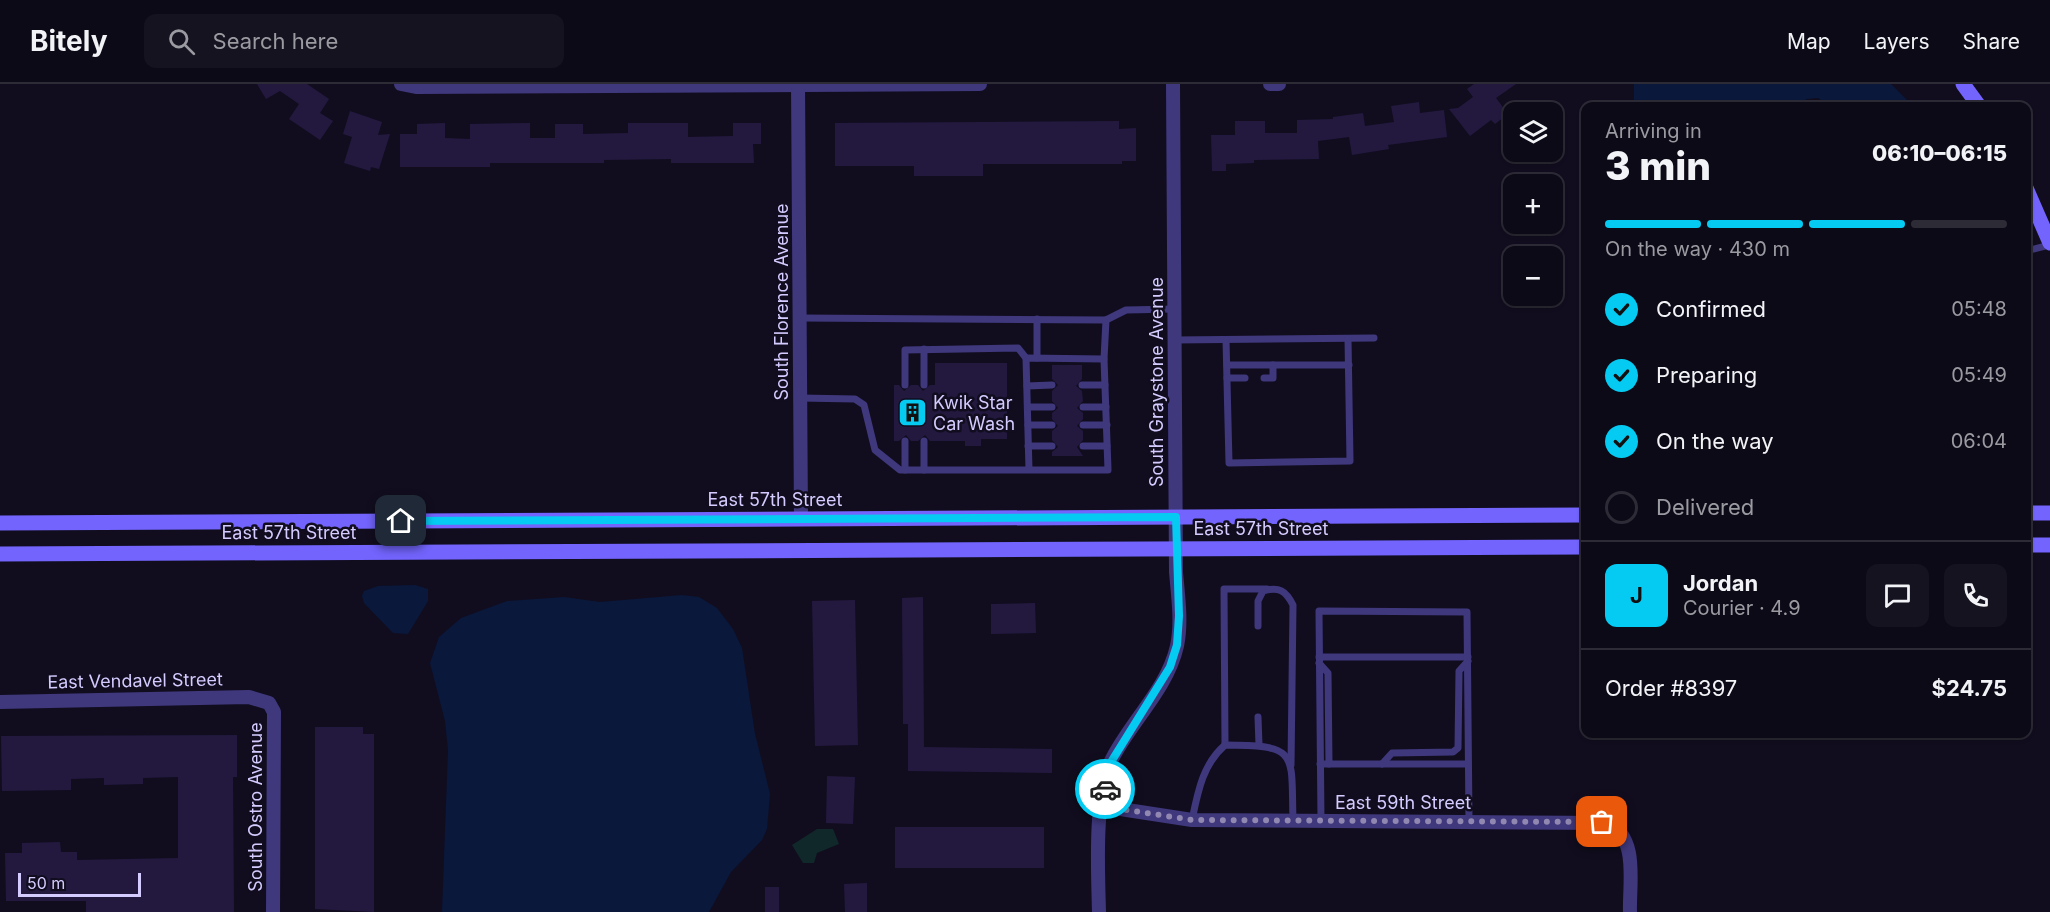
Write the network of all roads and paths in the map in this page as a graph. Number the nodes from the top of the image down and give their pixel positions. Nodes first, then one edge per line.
1 (401, 84) edge
2 (945, 84) edge
3 (980, 84) edge
4 (1173, 84) edge
5 (1270, 84) edge
6 (1279, 84) edge
7 (1963, 84) edge
8 (798, 85) edge
9 (1976, 102) edge
10 (2031, 200) edge
11 (2050, 244) edge
12 (2031, 250) edge
13 (1175, 309) junction
14 (800, 318) junction
15 (1036, 320) junction
16 (1107, 320) junction
17 (1374, 338) dead end
18 (1348, 339) junction
19 (1175, 340) junction
20 (1227, 340) junction
21 (924, 349) junction
22 (1026, 358) junction
23 (1037, 358) junction
24 (1104, 359) junction
25 (1227, 365) junction
26 (1273, 365) junction
27 (1349, 365) junction
28 (1227, 378) junction
29 (1245, 378) dead end
30 (1264, 378) dead end
31 (905, 386) dead end
32 (924, 386) dead end
33 (1027, 386) junction
34 (1052, 386) dead end
35 (1082, 386) dead end
36 (1105, 386) junction
37 (800, 398) junction
38 (1028, 407) junction
39 (1052, 407) dead end
40 (1083, 407) dead end
41 (1106, 407) junction
42 (1028, 425) junction
43 (1052, 425) dead end
44 (1083, 425) dead end
45 (1107, 425) junction
46 (905, 441) dead end
47 (924, 441) dead end
48 (1028, 446) junction
49 (1052, 446) dead end
50 (1083, 446) dead end
51 (1107, 446) junction
52 (905, 470) junction
53 (924, 470) junction
54 (1029, 470) junction
55 (2031, 513) edge
56 (2050, 513) edge
57 (1581, 515) edge
58 (1176, 517) junction
59 (801, 519) junction
60 (0, 523) edge
61 (2031, 545) edge
62 (2050, 545) edge
63 (1581, 547) edge
64 (1176, 549) junction
65 (0, 554) edge
66 (1270, 589) junction
67 (1258, 626) dead end
68 (1468, 659) junction
69 (1319, 660) junction
70 (0, 702) edge
71 (269, 703) joint
72 (1258, 717) dead end
73 (1225, 744) junction
74 (1259, 744) junction
75 (1320, 764) junction
76 (1329, 764) junction
77 (1382, 764) junction
78 (1468, 764) junction
79 (1291, 765) junction
80 (1101, 806) junction
81 (1192, 820) junction
82 (1293, 821) junction
83 (1321, 821) junction
84 (1469, 821) junction
85 (273, 912) edge
86 (1099, 912) edge
87 (1630, 912) edge

1 - 8 street
2 - 3 street
2 - 8 street
4 - 13 street, South Graystone Avenue
5 - 6 street
7 - 9 main road
8 - 14 street, South Florence Avenue
10 - 11 main road
11 - 12 lane
13 - 16 lane
13 - 19 street, South Graystone Avenue
14 - 15 lane
14 - 37 street, South Florence Avenue
15 - 16 lane
15 - 23 lane
16 - 24 lane
17 - 18 lane
18 - 20 lane
18 - 27 lane
19 - 20 lane
19 - 58 street, South Graystone Avenue
20 - 25 lane
21 - 22 lane
21 - 31 lane
21 - 32 lane
22 - 23 lane
22 - 33 lane
23 - 24 lane
24 - 36 lane
25 - 26 lane
25 - 28 lane
26 - 27 lane
26 - 30 lane
27 - 28 lane
28 - 29 lane
33 - 34 lane
33 - 38 lane
35 - 36 lane
36 - 41 lane
37 - 52 lane
37 - 59 street, South Florence Avenue
38 - 39 lane
38 - 42 lane
40 - 41 lane
41 - 45 lane
42 - 43 lane
42 - 48 lane
44 - 45 lane
45 - 51 lane
46 - 52 lane
47 - 53 lane
48 - 49 lane
48 - 54 lane
50 - 51 lane
51 - 54 lane
52 - 53 lane
53 - 54 lane
55 - 56 main road
57 - 58 main road, East 57th Street
58 - 59 main road, East 57th Street
58 - 64 street, South Graystone Avenue
59 - 60 main road, East 57th Street
61 - 62 main road
63 - 64 main road, East 57th Street
64 - 65 main road, East 57th Street
64 - 80 street, South Graystone Avenue
66 - 67 lane
66 - 73 lane
66 - 79 lane
68 - 69 lane
68 - 69 lane
68 - 77 lane
68 - 78 lane
69 - 75 lane
69 - 76 lane
70 - 71 street, East Vendavel Street
71 - 85 street, South Ostro Avenue
72 - 74 lane
73 - 74 lane
73 - 81 lane
74 - 79 lane
75 - 76 lane
75 - 83 lane
76 - 77 lane
77 - 78 lane
78 - 84 lane
79 - 82 lane
80 - 81 street, East 59th Street
80 - 86 street, South Graystone Avenue
81 - 82 street, East 59th Street
82 - 83 street, East 59th Street
83 - 84 street, East 59th Street
84 - 87 street, East 59th Street

